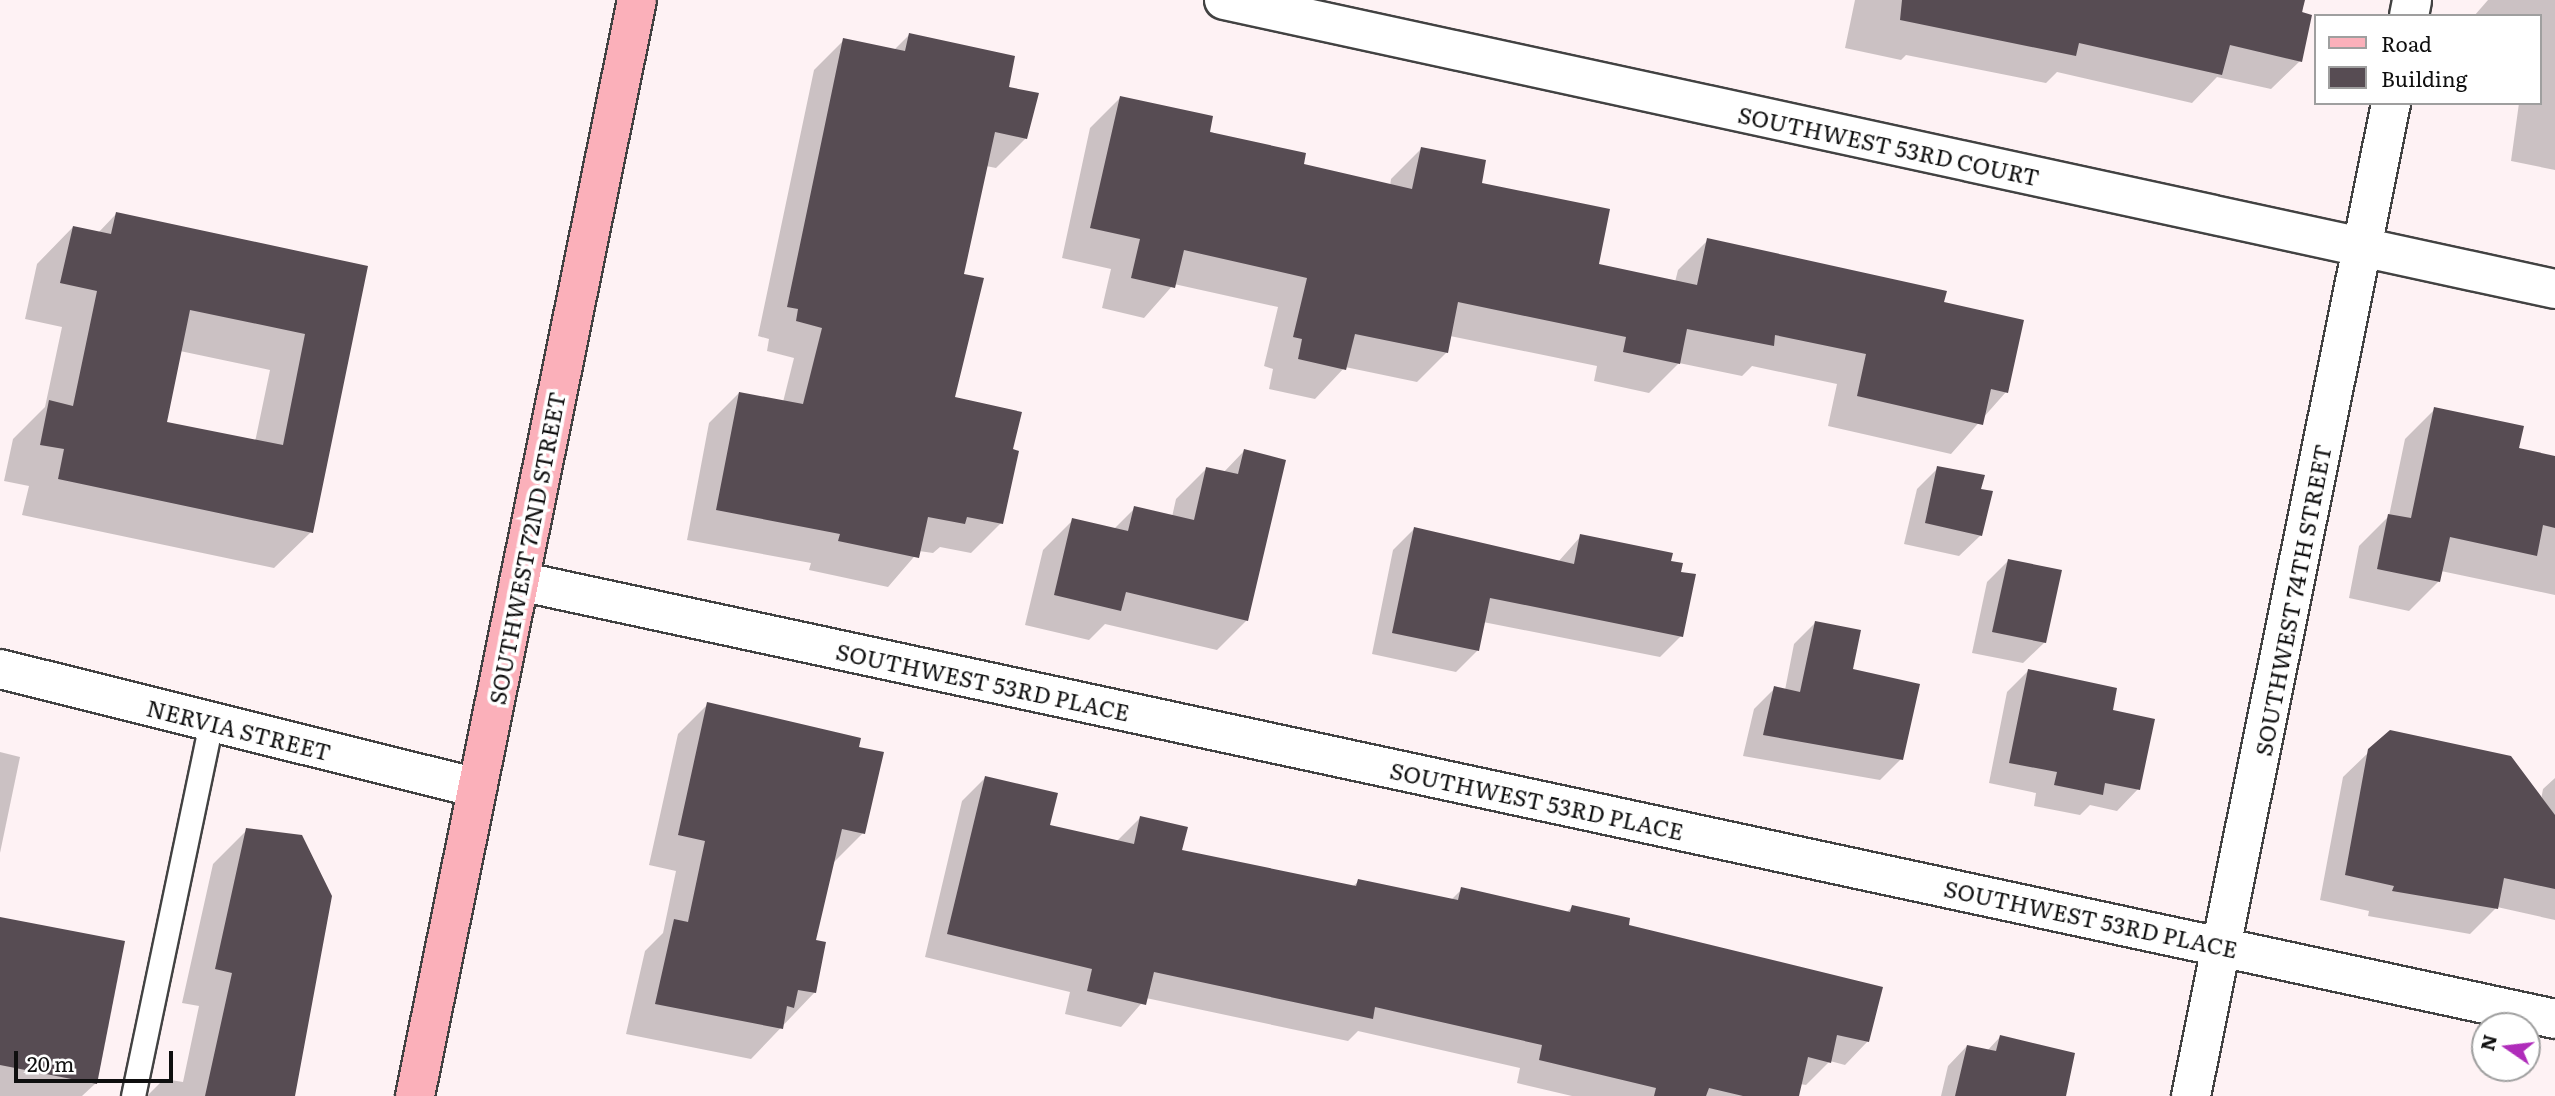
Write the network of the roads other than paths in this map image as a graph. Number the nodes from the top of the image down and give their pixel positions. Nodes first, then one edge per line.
1 (1224, 0) edge
2 (632, 1) edge
3 (2391, 105) edge
4 (2362, 248) junction
5 (2555, 289) edge
6 (519, 581) junction
7 (0, 668) edge
8 (211, 722) junction
9 (477, 788) junction
10 (2222, 946) junction
11 (2555, 1019) edge
12 (133, 1096) edge
13 (415, 1096) edge
14 (2191, 1096) edge

1 - 4 street, SOUTHWEST 53RD COURT
2 - 6 main road, SOUTHWEST 72ND STREET
3 - 4 street, SOUTHWEST 74TH STREET
4 - 5 street, SOUTHWEST 53RD COURT
4 - 10 street, SOUTHWEST 74TH STREET
6 - 9 main road, SOUTHWEST 72ND STREET
6 - 10 street, SOUTHWEST 53RD PLACE
7 - 8 street, NERVIA STREET
8 - 9 street, NERVIA STREET
8 - 12 lane
9 - 13 main road, SOUTHWEST 72ND STREET
10 - 11 street, SOUTHWEST 53RD PLACE
10 - 14 street, SOUTHWEST 74TH STREET

